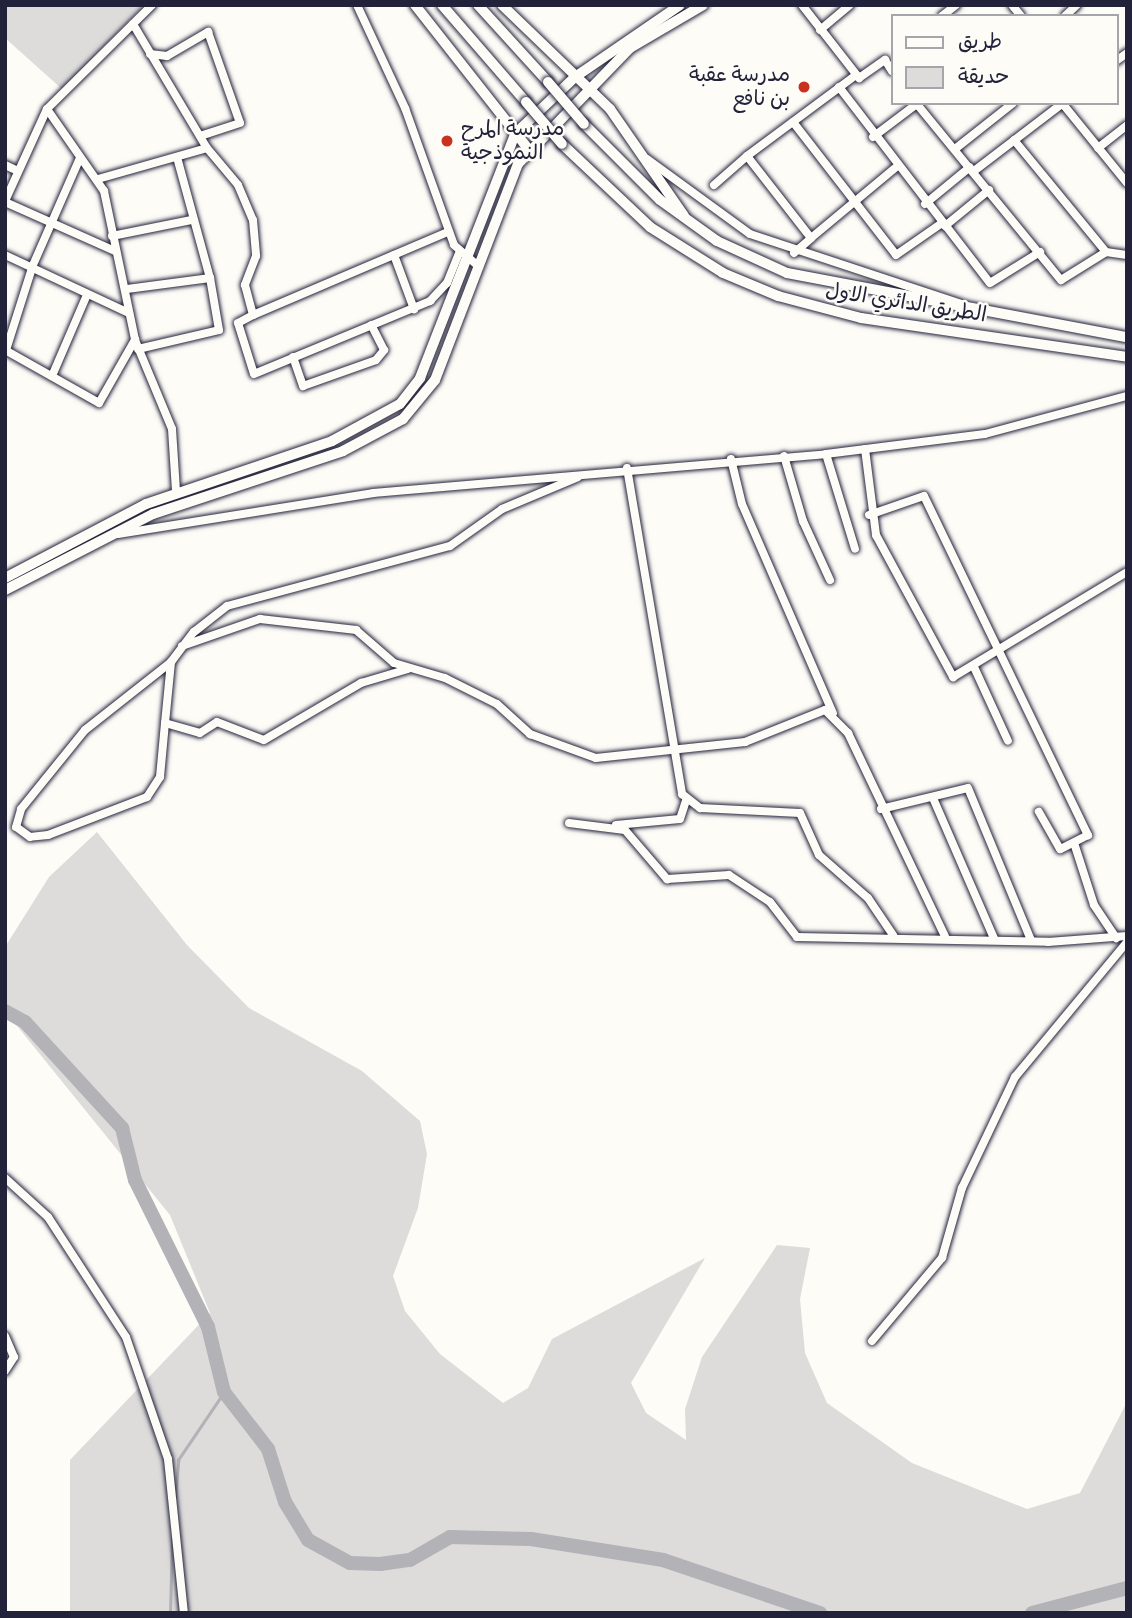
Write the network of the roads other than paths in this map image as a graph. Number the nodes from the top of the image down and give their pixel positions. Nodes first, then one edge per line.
1 (152, 5) edge
2 (357, 5) edge
3 (415, 5) edge
4 (442, 5) edge
5 (478, 5) edge
6 (502, 5) edge
7 (680, 5) edge
8 (703, 5) edge
9 (802, 5) edge
10 (850, 5) edge
11 (133, 23) junction
12 (820, 30) junction
13 (150, 54) junction
14 (890, 57) edge
15 (885, 61) junction
16 (890, 68) edge
17 (856, 75) junction
18 (575, 78) junction
19 (585, 88) junction
20 (839, 88) junction
21 (916, 105) edge
22 (918, 105) edge
23 (1010, 105) edge
24 (1059, 105) edge
25 (1064, 105) edge
26 (47, 108) junction
27 (793, 122) junction
28 (1127, 125) edge
29 (515, 134) junction
30 (202, 135) junction
31 (873, 137) junction
32 (1014, 140) junction
33 (208, 148) junction
34 (1098, 148) junction
35 (955, 149) junction
36 (530, 150) junction
37 (642, 155) junction
38 (747, 156) junction
39 (177, 157) junction
40 (79, 160) junction
41 (5, 165) edge
42 (895, 168) junction
43 (972, 169) junction
44 (18, 171) junction
45 (98, 179) junction
46 (1127, 183) edge
47 (714, 185) dead end
48 (989, 190) junction
49 (5, 201) edge
50 (851, 201) junction
51 (925, 204) junction
52 (686, 219) junction
53 (191, 220) junction
54 (52, 224) junction
55 (944, 225) junction
56 (448, 232) junction
57 (112, 236) junction
58 (811, 238) junction
59 (115, 251) junction
60 (1040, 252) junction
61 (1106, 252) junction
62 (794, 253) junction
63 (5, 255) edge
64 (394, 255) junction
65 (1127, 255) edge
66 (462, 256) junction
67 (33, 265) junction
68 (478, 266) junction
69 (210, 278) junction
70 (127, 289) junction
71 (86, 297) junction
72 (414, 309) junction
73 (129, 313) junction
74 (979, 313) junction
75 (253, 315) junction
76 (371, 325) junction
77 (1127, 337) edge
78 (136, 345) junction
79 (6, 350) edge
80 (293, 357) junction
81 (1127, 357) edge
82 (52, 376) junction
83 (1127, 396) edge
84 (865, 449) junction
85 (826, 454) junction
86 (784, 456) junction
87 (731, 459) junction
88 (627, 468) junction
89 (584, 474) junction
90 (176, 491) junction
91 (869, 514) junction
92 (108, 536) junction
93 (855, 549) dead end
94 (1127, 572) edge
95 (5, 578) edge
96 (830, 580) dead end
97 (5, 590) edge
98 (182, 646) junction
99 (1000, 651) junction
100 (171, 662) junction
101 (974, 667) junction
102 (408, 669) junction
103 (833, 713) junction
104 (165, 723) junction
105 (1008, 741) dead end
106 (674, 750) junction
107 (933, 798) junction
108 (686, 800) junction
109 (881, 809) junction
110 (1039, 812) dead end
111 (569, 823) dead end
112 (609, 826) junction
113 (1075, 846) junction
114 (893, 935) junction
115 (945, 936) junction
116 (1127, 936) edge
117 (994, 938) junction
118 (1116, 938) junction
119 (1031, 940) junction
120 (1127, 942) edge
121 (5, 1178) edge
122 (5, 1336) edge
123 (872, 1341) dead end
124 (5, 1371) edge
125 (184, 1613) edge

1 - 11 street
2 - 56 street
3 - 29 main road
4 - 81 main road, الطريق الدائري الاول, bridge
5 - 52 main road, الطريق الدائري الاول, bridge
6 - 18 main road
7 - 18 main road
8 - 19 main road
9 - 12 street
10 - 12 street
11 - 13 street
11 - 26 street
12 - 17 street
13 - 30 street
13 - 30 street
14 - 15 street
15 - 16 street
15 - 17 street
17 - 20 street
18 - 19 main road
18 - 29 main road
19 - 36 main road
19 - 37 main road
20 - 27 street
20 - 31 street
21 - 31 street
22 - 35 street
23 - 35 street
24 - 32 street
25 - 34 street
26 - 40 street
26 - 44 street
27 - 38 street
27 - 50 street
28 - 34 street
29 - 36 main road
29 - 66 main road
30 - 33 street
31 - 42 street
32 - 43 street
32 - 61 street
33 - 39 street
33 - 75 street
34 - 46 street
35 - 43 street
36 - 68 main road
37 - 52 main road
37 - 62 street
38 - 47 street
38 - 58 street
39 - 45 street
39 - 53 street
40 - 45 street
40 - 54 street
41 - 44 street
42 - 50 street
42 - 51 street
43 - 48 street
43 - 51 street
44 - 49 street
45 - 57 street
48 - 55 street
48 - 60 street
49 - 54 street
50 - 55 street
50 - 58 street
51 - 55 street
52 - 74 main road, الطريق الدائري الاول
53 - 57 street
53 - 69 street
54 - 59 street
54 - 67 street
55 - 60 street
56 - 64 street
56 - 66 street
57 - 59 street
58 - 62 street
59 - 70 street
60 - 61 street
61 - 65 street
62 - 74 street
63 - 67 street
64 - 72 street
64 - 75 street
66 - 68 street
66 - 72 street
66 - 90 main road
67 - 71 street
67 - 79 street
68 - 92 main road
69 - 70 street
69 - 78 street
70 - 73 street
71 - 73 street
71 - 82 street
72 - 76 street
73 - 78 street
74 - 77 main road, الطريق الدائري الاول
75 - 80 street
76 - 80 street
76 - 80 street
78 - 82 street
78 - 90 street
79 - 82 street
83 - 84 street
84 - 85 street
84 - 91 street
85 - 86 street
85 - 93 street
86 - 87 street
86 - 96 street
87 - 88 street
87 - 103 street
88 - 89 street
88 - 106 street
89 - 92 street
89 - 98 street
90 - 95 main road
91 - 99 street
91 - 101 street
92 - 97 main road
94 - 99 street
98 - 100 street
98 - 102 street
99 - 101 street
99 - 113 street
100 - 104 street
100 - 104 street
101 - 105 street
102 - 104 street
102 - 106 street
103 - 106 street
103 - 109 street
106 - 108 street
107 - 109 street
107 - 117 street
107 - 119 street
108 - 112 street
108 - 114 street
109 - 115 street
110 - 113 street
111 - 112 street
112 - 114 street
113 - 118 street
114 - 115 street
115 - 117 street
116 - 118 street
117 - 119 street
118 - 119 street
120 - 123 street
121 - 125 street
122 - 124 street

